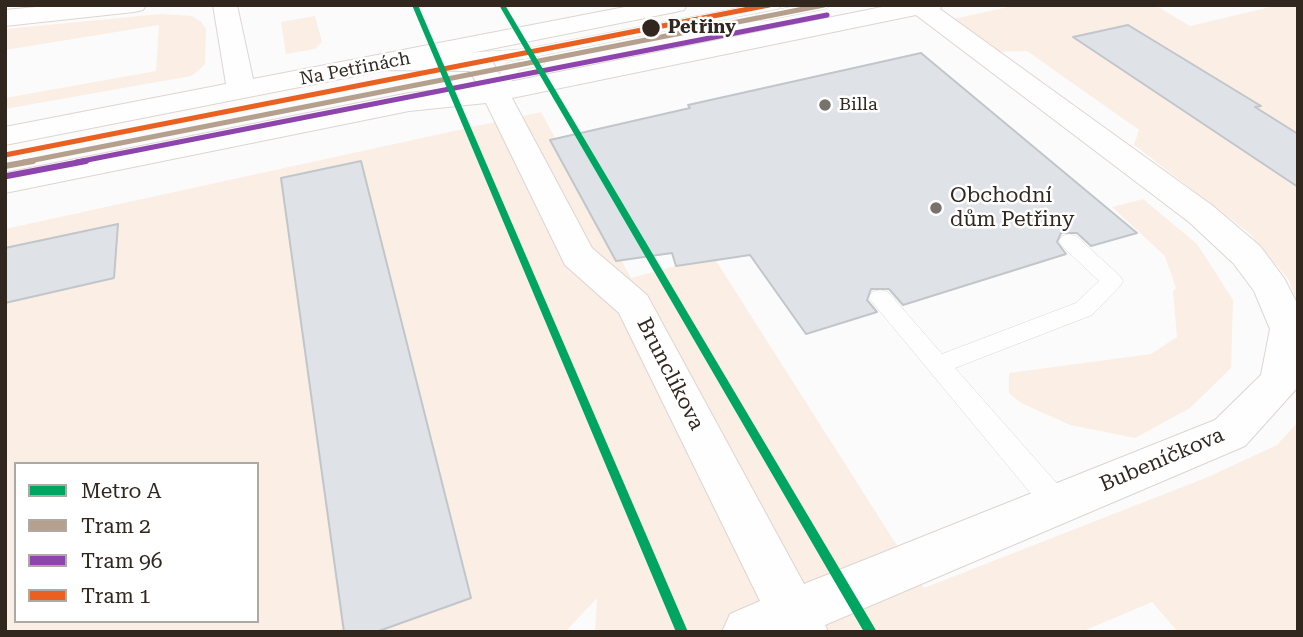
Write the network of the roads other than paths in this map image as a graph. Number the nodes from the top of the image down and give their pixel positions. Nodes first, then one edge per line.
1 (134, 5) edge
2 (225, 5) edge
3 (676, 5) edge
4 (777, 5) edge
5 (825, 5) edge
6 (926, 6) edge
7 (5, 18) edge
8 (391, 63) junction
9 (241, 91) junction
10 (495, 93) junction
11 (5, 136) edge
12 (5, 183) edge
13 (1069, 240) dead end
14 (880, 298) dead end
15 (1293, 329) edge
16 (938, 365) junction
17 (1057, 504) junction
18 (781, 626) edge

1 - 7 street
2 - 9 street
3 - 8 street, Na Petřinách
4 - 8 lane
5 - 10 lane
6 - 10 street
6 - 15 street, Bubeníčkova
8 - 9 street, Na Petřinách
8 - 10 street, Brunclíkova
9 - 11 street, Na Petřinách
10 - 12 street
10 - 18 street, Brunclíkova
13 - 16 lane
14 - 16 lane
15 - 17 street, Bubeníčkova
16 - 17 lane
17 - 18 street, Bubeníčkova

